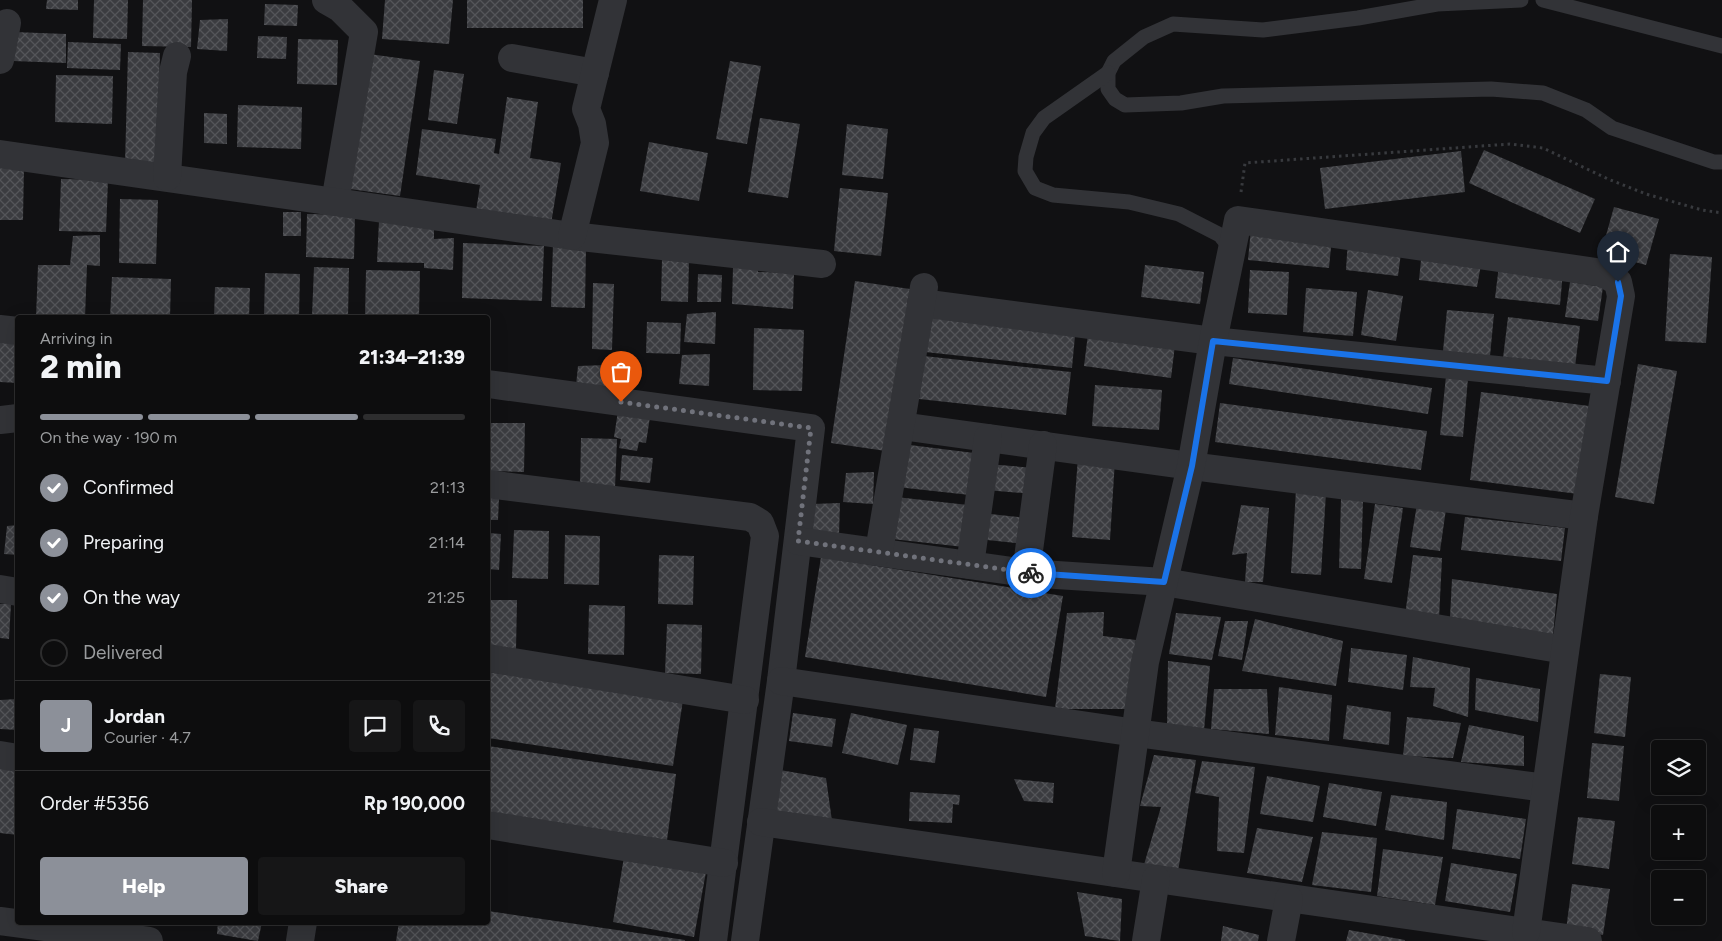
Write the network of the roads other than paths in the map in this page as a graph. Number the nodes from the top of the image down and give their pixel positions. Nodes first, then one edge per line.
1 (326, 0) edge
2 (613, 0) edge
3 (1521, 0) edge
4 (1543, 0) edge
5 (7, 23) dead end
6 (1722, 46) edge
7 (177, 56) dead end
8 (512, 58) dead end
9 (0, 60) edge
10 (595, 73) junction
11 (1108, 73) junction
12 (0, 154) edge
13 (1722, 162) edge
14 (167, 177) junction
15 (335, 202) junction
16 (572, 236) junction
17 (1232, 250) junction
18 (822, 264) dead end
19 (0, 329) edge
20 (15, 330) edge
21 (1213, 341) junction
22 (1607, 381) junction
23 (490, 384) edge
24 (15, 418) edge
25 (0, 420) edge
26 (901, 426) junction
27 (988, 438) junction
28 (1043, 445) junction
29 (1192, 466) junction
30 (490, 484) edge
31 (1584, 516) junction
32 (798, 541) junction
33 (879, 551) junction
34 (970, 565) junction
35 (1026, 573) junction
36 (1164, 582) junction
37 (0, 590) edge
38 (15, 592) edge
39 (1564, 650) junction
40 (490, 658) edge
41 (781, 682) junction
42 (745, 700) junction
43 (1136, 733) junction
44 (0, 755) edge
45 (15, 758) edge
46 (1546, 788) junction
47 (761, 822) junction
48 (490, 826) edge
49 (724, 863) junction
50 (1116, 873) junction
51 (1156, 879) junction
52 (1288, 899) junction
53 (0, 921) edge
54 (15, 923) edge
55 (30, 925) edge
56 (303, 925) edge
57 (1526, 932) junction
58 (1476, 933) edge
59 (148, 941) edge
60 (300, 941) edge
61 (713, 941) edge
62 (744, 941) edge
63 (1146, 941) edge
64 (1281, 941) edge
65 (1588, 941) edge

1 - 15 street
2 - 10 street
3 - 11 lane
4 - 6 lane
5 - 9 street
7 - 14 street
8 - 10 street
10 - 16 street
11 - 13 lane
11 - 17 lane
12 - 14 street
14 - 15 street
15 - 16 street
16 - 18 street
17 - 21 street
17 - 22 street
19 - 20 street
21 - 22 street
21 - 26 street
21 - 29 street
22 - 31 street
23 - 32 street
24 - 25 street
26 - 27 street
26 - 33 street
27 - 28 street
27 - 34 street
28 - 29 street
28 - 35 street
29 - 31 street
29 - 36 street
30 - 42 street
31 - 39 street
32 - 33 street
32 - 41 street
33 - 34 street
34 - 35 street
35 - 36 street
36 - 39 street
36 - 43 street
37 - 38 street
39 - 46 street
40 - 42 street
41 - 43 street
41 - 47 street
42 - 49 street
43 - 46 street
43 - 50 street
44 - 45 street
46 - 57 street
47 - 50 street
47 - 62 street
48 - 49 street
49 - 61 street
50 - 51 street
51 - 52 street
51 - 63 street
52 - 58 street
52 - 64 street
53 - 54 street
55 - 59 street
56 - 60 street
57 - 58 street
57 - 65 street

